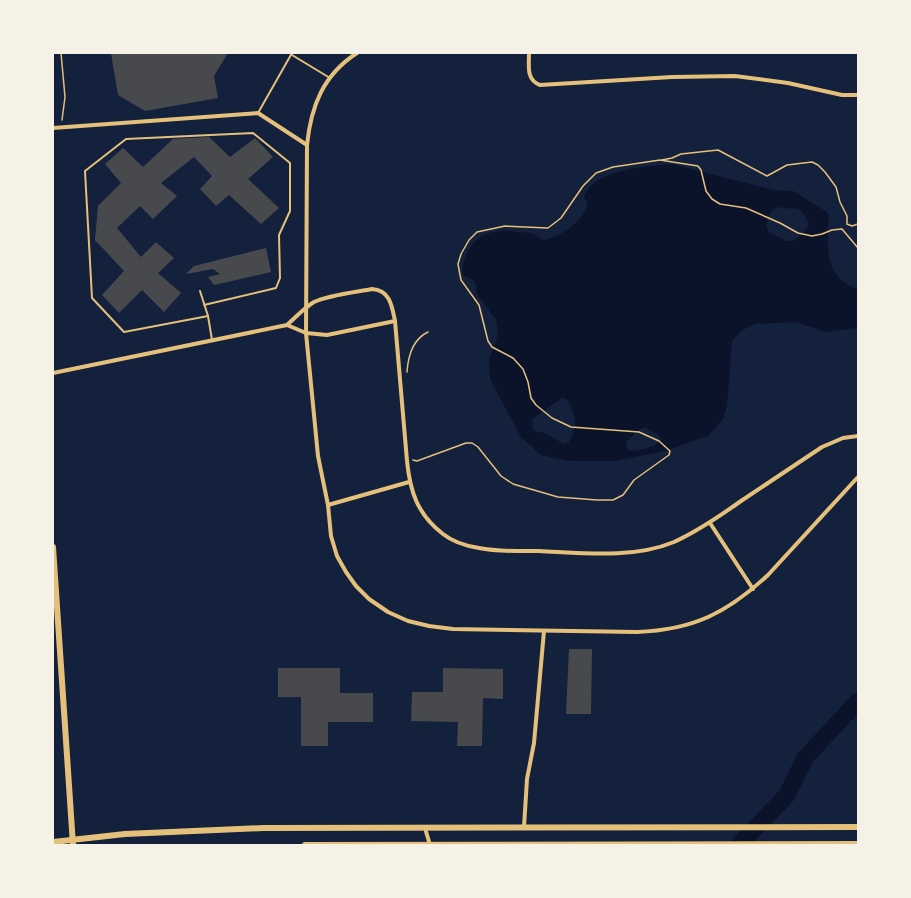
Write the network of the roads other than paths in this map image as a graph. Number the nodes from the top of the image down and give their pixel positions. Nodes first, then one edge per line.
1 (358, 53) edge
2 (529, 53) edge
3 (292, 54) edge
4 (330, 78) junction
5 (858, 95) edge
6 (258, 113) junction
7 (53, 128) edge
8 (307, 145) junction
9 (200, 291) dead end
10 (204, 305) junction
11 (307, 307) junction
12 (208, 316) junction
13 (395, 320) junction
14 (287, 325) junction
15 (306, 333) junction
16 (212, 340) junction
17 (53, 373) edge
18 (858, 436) edge
19 (858, 477) edge
20 (410, 482) junction
21 (328, 505) junction
22 (710, 523) junction
23 (53, 547) edge
24 (753, 589) junction
25 (544, 631) junction
26 (524, 827) junction
27 (858, 827) edge
28 (425, 828) junction
29 (53, 842) edge
30 (73, 842) edge
31 (574, 844) edge
32 (858, 844) edge
33 (305, 845) edge
34 (430, 845) edge

1 - 4 street
2 - 5 street
3 - 4 lane
3 - 6 lane
4 - 8 street
6 - 7 street
6 - 8 street
8 - 11 street
9 - 10 lane
10 - 12 lane
10 - 12 lane
11 - 13 street
11 - 14 street
11 - 15 street
12 - 16 lane
13 - 15 street
13 - 20 street
14 - 15 street
14 - 16 street
15 - 21 street
16 - 17 street
18 - 22 street
19 - 24 street
20 - 21 street
20 - 22 street
21 - 25 street
22 - 24 street
23 - 30 main road
24 - 25 street
25 - 26 street
26 - 27 main road
26 - 28 main road
28 - 30 main road
28 - 34 street
29 - 30 main road
31 - 32 main road
31 - 34 main road
33 - 34 main road

